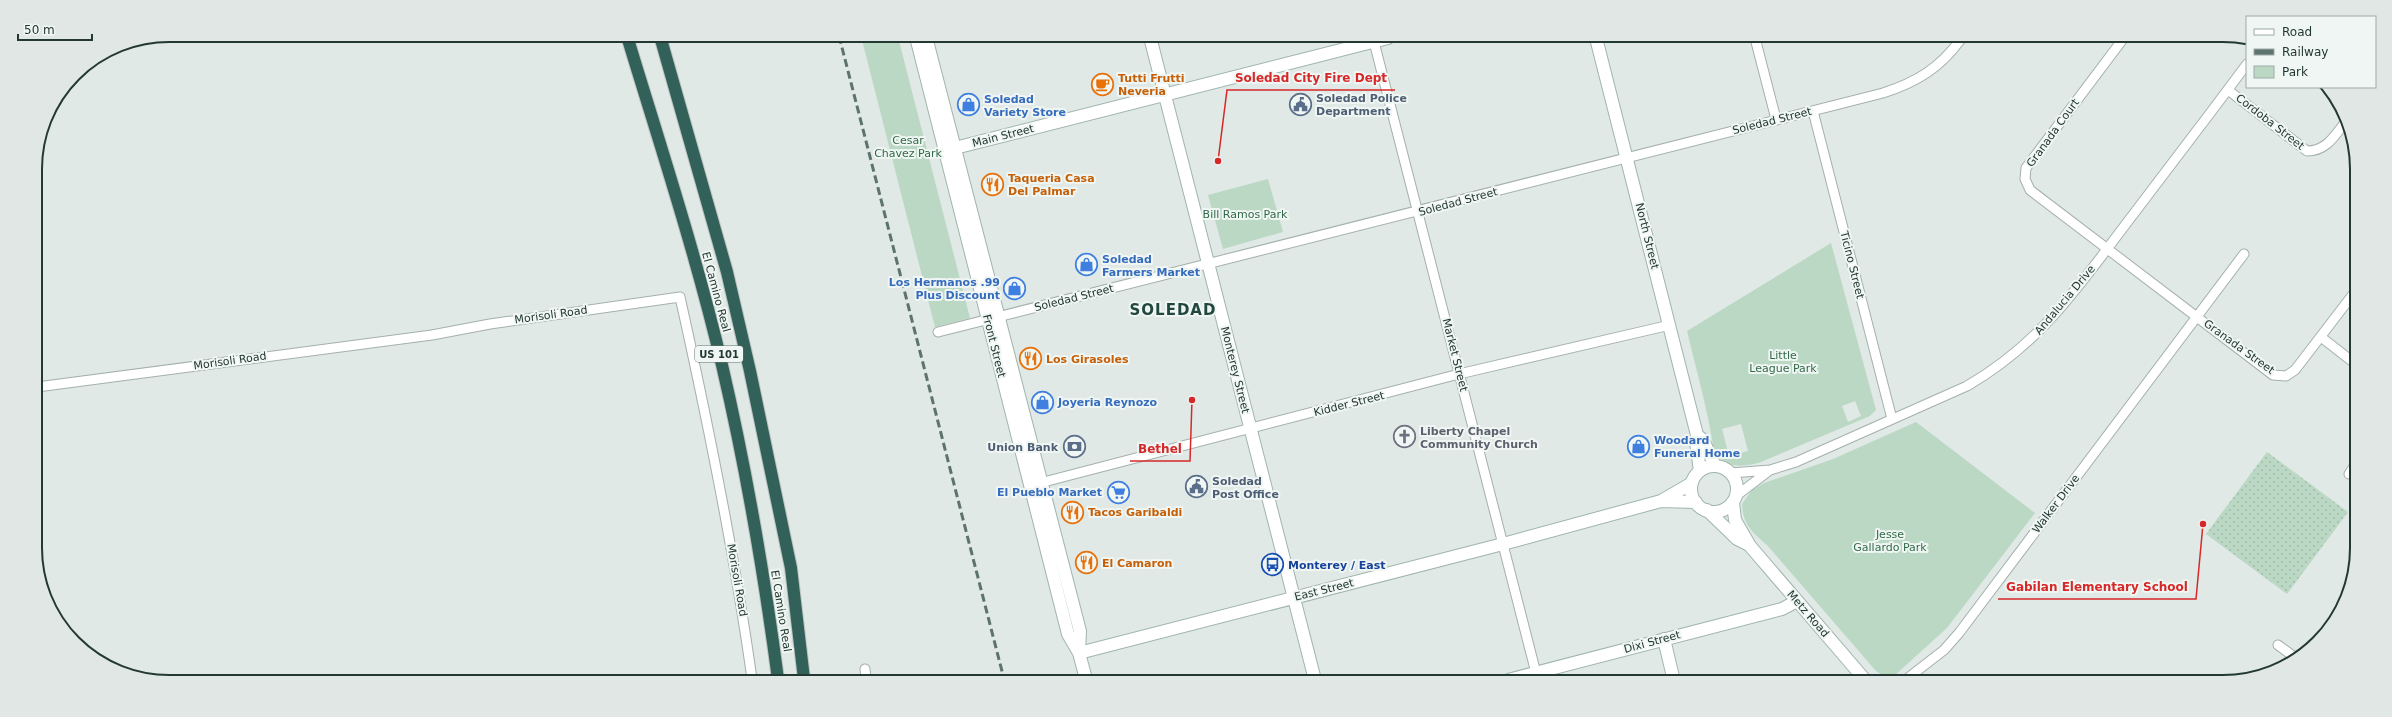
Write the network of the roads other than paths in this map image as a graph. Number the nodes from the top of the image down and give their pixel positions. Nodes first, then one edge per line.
1 (629, 42) edge
2 (662, 42) edge
3 (918, 42) edge
4 (927, 42) edge
5 (1151, 42) edge
6 (1362, 42) edge
7 (1374, 42) edge
8 (1597, 42) edge
9 (1756, 42) edge
10 (1958, 42) edge
11 (2121, 42) edge
12 (2246, 65) edge
13 (2228, 90) junction
14 (1165, 96) junction
15 (1813, 111) junction
16 (1776, 119) junction
17 (2342, 126) edge
18 (950, 149) junction
19 (1627, 158) junction
20 (1418, 212) junction
21 (2107, 249) junction
22 (2244, 254) dead end
23 (1208, 264) junction
24 (2350, 298) edge
25 (2197, 316) junction
26 (993, 318) junction
27 (1670, 325) junction
28 (938, 332) dead end
29 (2321, 337) junction
30 (2350, 359) edge
31 (1459, 374) junction
32 (42, 386) edge
33 (1892, 419) junction
34 (1250, 429) junction
35 (1698, 434) junction
36 (1715, 466) junction
37 (1770, 470) junction
38 (1700, 471) junction
39 (1731, 473) junction
40 (1692, 483) junction
41 (1035, 484) junction
42 (1735, 499) junction
43 (1661, 501) junction
44 (1696, 502) junction
45 (1707, 510) junction
46 (1503, 544) junction
47 (1750, 546) junction
48 (1294, 597) junction
49 (1797, 601) junction
50 (1664, 638) junction
51 (2278, 645) dead end
52 (1079, 653) junction
53 (2291, 655) edge
54 (865, 669) dead end
55 (1536, 672) junction
56 (751, 675) edge
57 (777, 675) edge
58 (804, 675) edge
59 (866, 675) edge
60 (1085, 675) edge
61 (1314, 675) edge
62 (1526, 675) edge
63 (1673, 675) edge
64 (1861, 675) edge
65 (1912, 675) edge

1 - 57 highway, El Camino Real / US 101
2 - 58 highway, El Camino Real / US 101
3 - 18 street, Front Street
4 - 18 street, Front Street
5 - 14 street, Monterey Street
6 - 14 street, Main Street
7 - 20 street, Market Street
8 - 19 street, North Street
9 - 16 street
10 - 15 street, Soledad Street
11 - 21 street, Granada Court
12 - 13 street, Andalucia Drive
13 - 17 street, Cordoba Street
13 - 21 street, Andalucia Drive
14 - 18 street, Main Street
14 - 23 street, Monterey Street
15 - 16 street, Soledad Street
15 - 33 street, Ticino Street
16 - 19 street, Soledad Street
18 - 26 street, Front Street
19 - 20 street, Soledad Street
19 - 27 street, North Street
20 - 23 street, Soledad Street
20 - 31 street, Market Street
21 - 25 street, Granada Street
21 - 33 street, Andalucia Drive
22 - 25 street, Walker Drive
23 - 26 street, Soledad Street
23 - 34 street, Monterey Street
24 - 29 street, Granada Street
25 - 29 street, Granada Street
25 - 65 street, Walker Drive
26 - 28 street, Soledad Street
26 - 41 street, Front Street
27 - 31 street, Kidder Street
27 - 35 street, North Street
29 - 30 street
31 - 34 street, Kidder Street
31 - 46 street, Market Street
32 - 56 street, Morisoli Road
33 - 37 street, Andalucia Drive
34 - 41 street, Kidder Street
34 - 48 street, Monterey Street
35 - 36 street, North Street
35 - 38 street, North Street
36 - 38 street
36 - 39 street
37 - 39 street, Andalucia Drive
37 - 42 street, Andalucia Drive
38 - 40 street
39 - 42 street
40 - 43 street, East Street
40 - 44 street
41 - 52 street, Front Street
42 - 45 street
42 - 47 street, Metz Road
43 - 44 street, East Street
43 - 46 street, East Street
44 - 45 street
45 - 47 street, Metz Road
46 - 48 street, East Street
46 - 55 street, Market Street
47 - 49 street, Metz Road
48 - 52 street, East Street
48 - 61 street, Monterey Street
49 - 50 street, Dixi Street
49 - 64 street, Metz Road
50 - 55 street, Dixi Street
50 - 63 street
51 - 53 street
52 - 60 street, Front Street
54 - 59 street
55 - 62 street, Dixi Street

